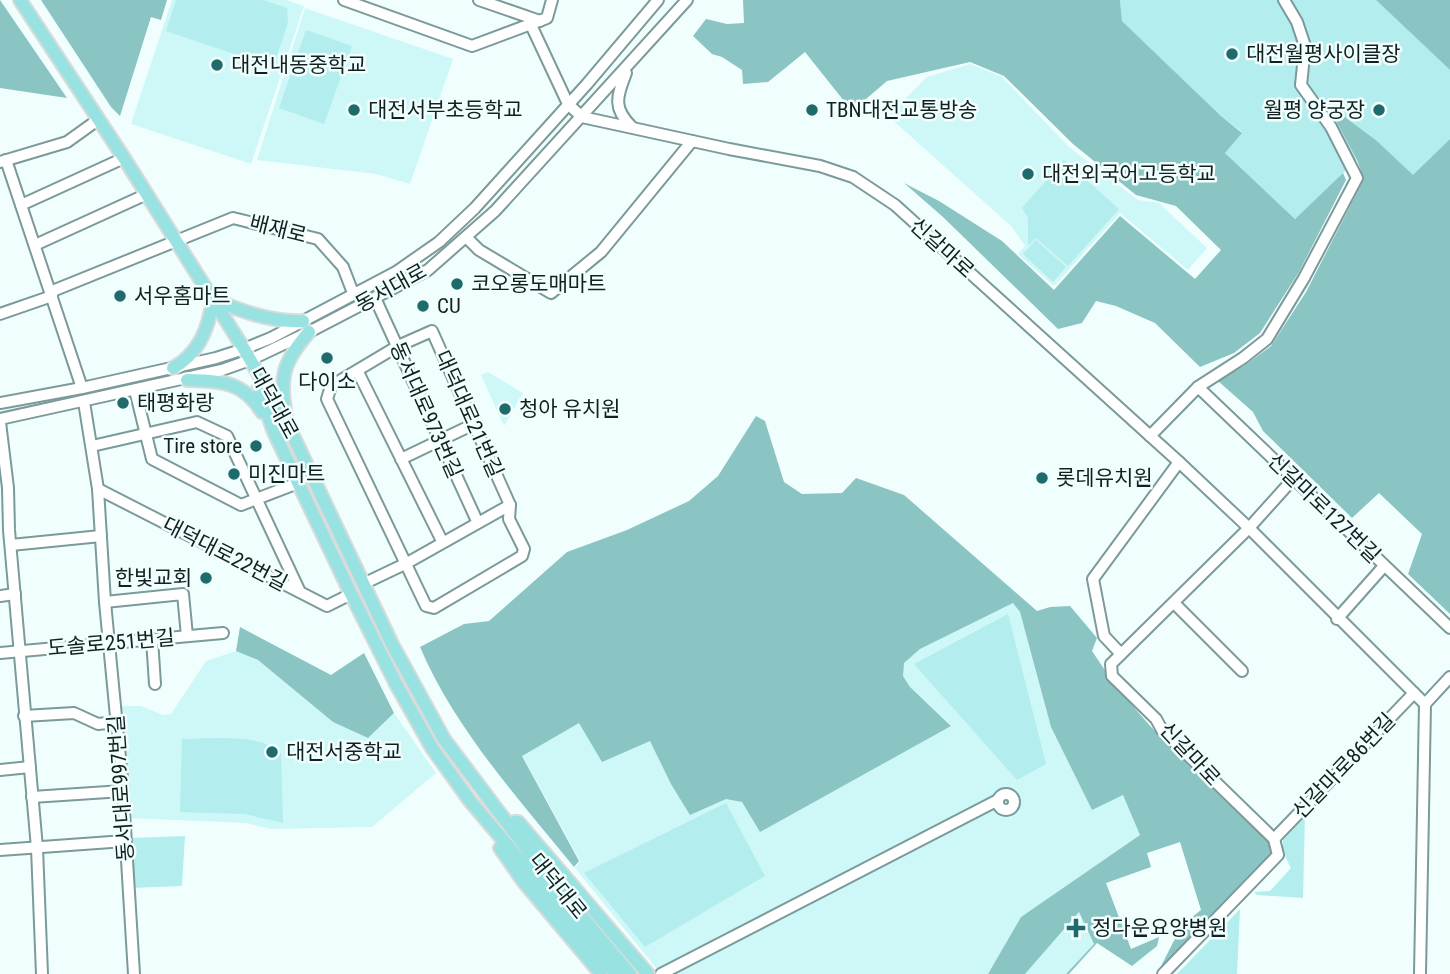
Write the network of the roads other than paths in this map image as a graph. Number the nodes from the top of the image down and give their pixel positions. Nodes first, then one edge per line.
1 (20, 0) edge
2 (344, 0) edge
3 (479, 0) edge
4 (552, 0) edge
5 (658, 0) edge
6 (687, 0) edge
7 (1284, 0) edge
8 (377, 6) edge
9 (535, 23) junction
10 (628, 66) junction
11 (568, 104) junction
12 (582, 117) junction
13 (99, 119) junction
14 (634, 129) junction
15 (692, 141) junction
16 (124, 158) junction
17 (3, 161) edge
18 (147, 194) junction
19 (21, 205) junction
20 (467, 238) junction
21 (177, 242) junction
22 (35, 245) junction
23 (353, 293) junction
24 (51, 294) junction
25 (375, 298) junction
26 (213, 299) junction
27 (0, 314) edge
28 (306, 327) junction
29 (398, 346) junction
30 (247, 355) junction
31 (173, 368) junction
32 (358, 372) junction
33 (187, 380) junction
34 (1198, 387) junction
35 (82, 388) junction
36 (135, 390) junction
37 (84, 402) junction
38 (0, 403) edge
39 (0, 421) edge
40 (287, 423) junction
41 (474, 424) junction
42 (273, 430) junction
43 (145, 434) junction
44 (1150, 436) junction
45 (438, 441) junction
46 (92, 446) junction
47 (401, 459) junction
48 (1179, 462) junction
49 (1293, 479) junction
50 (298, 483) junction
51 (98, 489) junction
52 (257, 500) junction
53 (510, 505) junction
54 (477, 521) junction
55 (1249, 528) junction
56 (5, 531) edge
57 (102, 536) junction
58 (442, 541) junction
59 (11, 545) junction
60 (407, 563) junction
61 (1384, 566) junction
62 (363, 584) junction
63 (300, 592) junction
64 (15, 594) junction
65 (351, 594) junction
66 (0, 596) edge
67 (105, 602) junction
68 (1174, 603) junction
69 (1337, 619) junction
70 (1450, 628) edge
71 (223, 633) dead end
72 (187, 636) junction
73 (152, 639) junction
74 (108, 643) junction
75 (20, 652) junction
76 (0, 653) edge
77 (1121, 654) junction
78 (1242, 671) dead end
79 (1450, 677) edge
80 (155, 684) dead end
81 (1414, 693) junction
82 (1424, 704) junction
83 (24, 716) junction
84 (117, 723) junction
85 (30, 767) junction
86 (0, 770) edge
87 (123, 791) junction
88 (33, 797) junction
89 (998, 800) dead end
90 (1274, 839) junction
91 (125, 841) junction
92 (37, 848) junction
93 (0, 850) edge
94 (536, 871) junction
95 (42, 974) edge
96 (134, 974) edge
97 (601, 974) edge
98 (616, 974) edge
99 (630, 974) edge
100 (648, 974) edge
101 (661, 974) edge
102 (1163, 974) edge
103 (1420, 974) edge

1 - 13 main road
2 - 8 street
3 - 9 street
4 - 9 street
5 - 11 street, 동서대로
6 - 10 street, 동서대로
7 - 34 street
8 - 9 street
9 - 11 street
10 - 12 street, 동서대로
10 - 14 street
11 - 12 street
11 - 23 street, 동서대로
12 - 14 street, 신갈마로
12 - 20 street, 동서대로
13 - 16 main road
13 - 17 street
14 - 15 street, 신갈마로
15 - 20 street
15 - 44 street, 신갈마로
16 - 18 main road
16 - 19 street
17 - 19 street
18 - 21 main road
18 - 22 street
19 - 22 street
20 - 25 street, 동서대로
21 - 23 street, 배재로
21 - 24 street, 배재로
21 - 26 main road
22 - 24 street
23 - 28 street, 동서대로
24 - 27 street, 배재로
24 - 35 street
25 - 28 street, 동서대로
25 - 29 street, 동서대로973번길
26 - 28 main road
26 - 30 main road
26 - 31 main road
28 - 30 street, 동서대로
28 - 40 main road
29 - 32 street, 대덕대로21번길
29 - 41 street, 대덕대로21번길
29 - 45 street, 동서대로973번길
30 - 31 street, 동서대로
30 - 33 street, 동서대로
30 - 40 main road, 대덕대로
30 - 42 main road, 대덕대로
31 - 35 street, 동서대로
32 - 47 street
32 - 60 street, 대덕대로21번길
33 - 36 street, 동서대로
33 - 42 main road
34 - 44 street
34 - 49 street, 신갈마로127번길
35 - 38 street, 동서대로
36 - 37 street, 동서대로
36 - 43 street
37 - 39 street, 동서대로
37 - 46 street, 동서대로997번길
39 - 56 street
40 - 62 main road, 대덕대로
41 - 45 street
41 - 53 street, 대덕대로21번길
42 - 50 main road, 대덕대로
43 - 46 street
43 - 52 street
43 - 52 street
44 - 48 street, 신갈마로
45 - 47 street
45 - 54 street, 동서대로973번길
46 - 51 street, 동서대로997번길
47 - 58 street
48 - 55 street, 신갈마로
48 - 77 street
49 - 55 street
49 - 61 street, 신갈마로127번길
50 - 52 street
50 - 65 main road, 대덕대로
51 - 57 street, 동서대로997번길
51 - 63 street, 대덕대로22번길
52 - 63 street
53 - 54 street, 대덕대로21번길
53 - 60 street, 대덕대로21번길
54 - 58 street, 대덕대로21번길
55 - 68 street
55 - 69 street, 신갈마로
56 - 59 street
57 - 59 street
57 - 67 street, 동서대로997번길
58 - 60 street, 대덕대로21번길
59 - 64 street
60 - 62 street, 대덕대로21번길
61 - 69 street
61 - 70 street, 신갈마로127번길
62 - 94 main road, 대덕대로
63 - 65 street, 대덕대로22번길
64 - 66 street
64 - 75 street
65 - 94 main road, 대덕대로
67 - 72 street
67 - 74 street, 동서대로997번길
68 - 77 street
68 - 78 street
69 - 81 street, 신갈마로
71 - 72 street, 도솔로251번길
72 - 73 street, 도솔로251번길
73 - 74 street, 도솔로251번길
73 - 80 street
74 - 75 street, 도솔로251번길
74 - 84 street, 동서대로997번길
75 - 76 street, 도솔로251번길
75 - 83 street
77 - 90 street, 신갈마로
79 - 82 street
81 - 82 street, 신갈마로
81 - 90 street, 신갈마로86번길
82 - 103 street
83 - 84 street
83 - 85 street
84 - 87 street, 동서대로997번길
85 - 86 street
85 - 88 street
87 - 88 street
87 - 91 street, 동서대로997번길
88 - 92 street
89 - 101 street
90 - 102 street
91 - 92 street
91 - 96 street, 동서대로997번길
92 - 93 street
92 - 95 street
94 - 97 main road
94 - 98 main road, 대덕대로
94 - 99 main road, 대덕대로
94 - 100 main road

